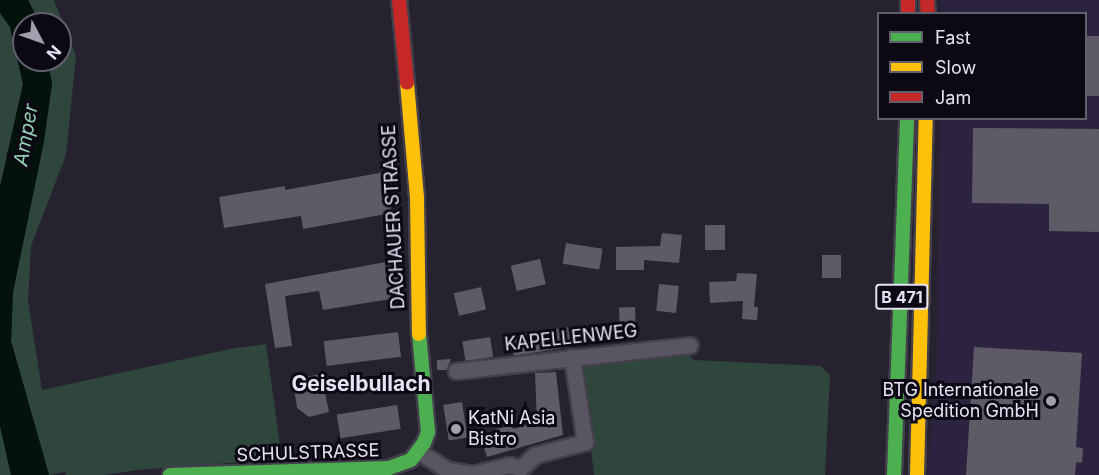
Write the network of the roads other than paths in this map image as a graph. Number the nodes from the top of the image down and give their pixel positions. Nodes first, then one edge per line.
1 (399, 0) edge
2 (907, 120) edge
3 (926, 120) edge
4 (690, 345) dead end
5 (572, 357) junction
6 (456, 370) dead end
7 (419, 452) junction
8 (371, 472) edge
9 (522, 472) edge
10 (170, 475) edge
11 (894, 475) edge
12 (917, 475) edge

1 - 7 main road, DACHAUER STRASSE
2 - 11 main road, B 471
3 - 12 main road, B 471
4 - 5 street, KAPELLENWEG
5 - 6 street, KAPELLENWEG
5 - 9 street
7 - 8 main road, SCHULSTRASSE
7 - 9 street
8 - 10 main road, SCHULSTRASSE

